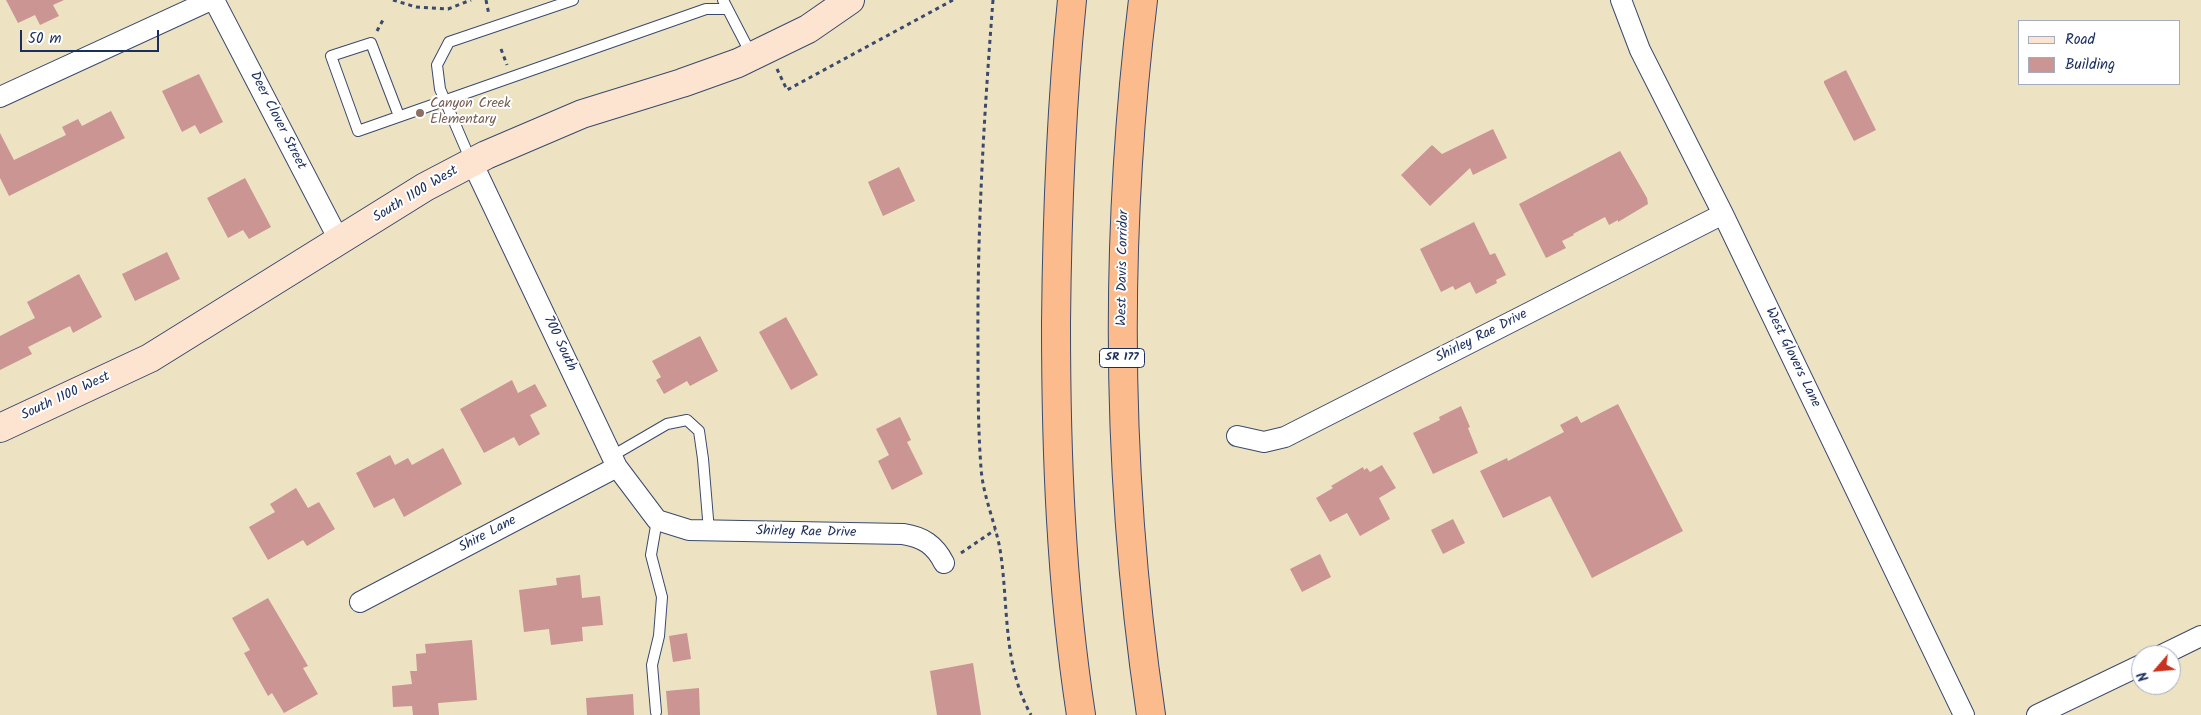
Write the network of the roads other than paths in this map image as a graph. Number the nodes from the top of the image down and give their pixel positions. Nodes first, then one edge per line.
1 (213, 0) edge
2 (573, 0) edge
3 (850, 0) edge
4 (1072, 0) edge
5 (1143, 0) edge
6 (1620, 0) edge
7 (725, 5) edge
8 (761, 53) junction
9 (0, 97) edge
10 (445, 100) junction
11 (398, 116) junction
12 (472, 162) junction
13 (1723, 214) junction
14 (340, 242) junction
15 (0, 428) edge
16 (1237, 436) dead end
17 (614, 462) junction
18 (657, 520) junction
19 (709, 531) junction
20 (944, 562) road end
21 (360, 602) dead end
22 (2201, 636) edge
23 (2181, 646) edge
24 (2131, 670) edge
25 (656, 712) dead end
26 (1081, 715) edge
27 (1151, 715) edge
28 (1964, 715) edge
29 (2038, 715) edge

1 - 9 street
1 - 14 street, Deer Clover Street
2 - 10 lane
3 - 8 street, South 1100 West
4 - 26 highway
5 - 27 highway, West Davis Corridor / SR 177
6 - 13 street, West Glovers Lane
7 - 8 lane
7 - 10 lane
8 - 12 street, South 1100 West
10 - 11 lane
10 - 12 lane
11 - 11 lane
12 - 14 street, South 1100 West
12 - 17 street, 700 South
13 - 16 street, Shirley Rae Drive
13 - 28 street, West Glovers Lane
14 - 15 street, South 1100 West
17 - 18 street, 700 South
17 - 19 lane
17 - 21 street, Shire Lane
18 - 19 street, Shirley Rae Drive
18 - 25 lane
19 - 20 street, Shirley Rae Drive
22 - 23 street
24 - 29 street

